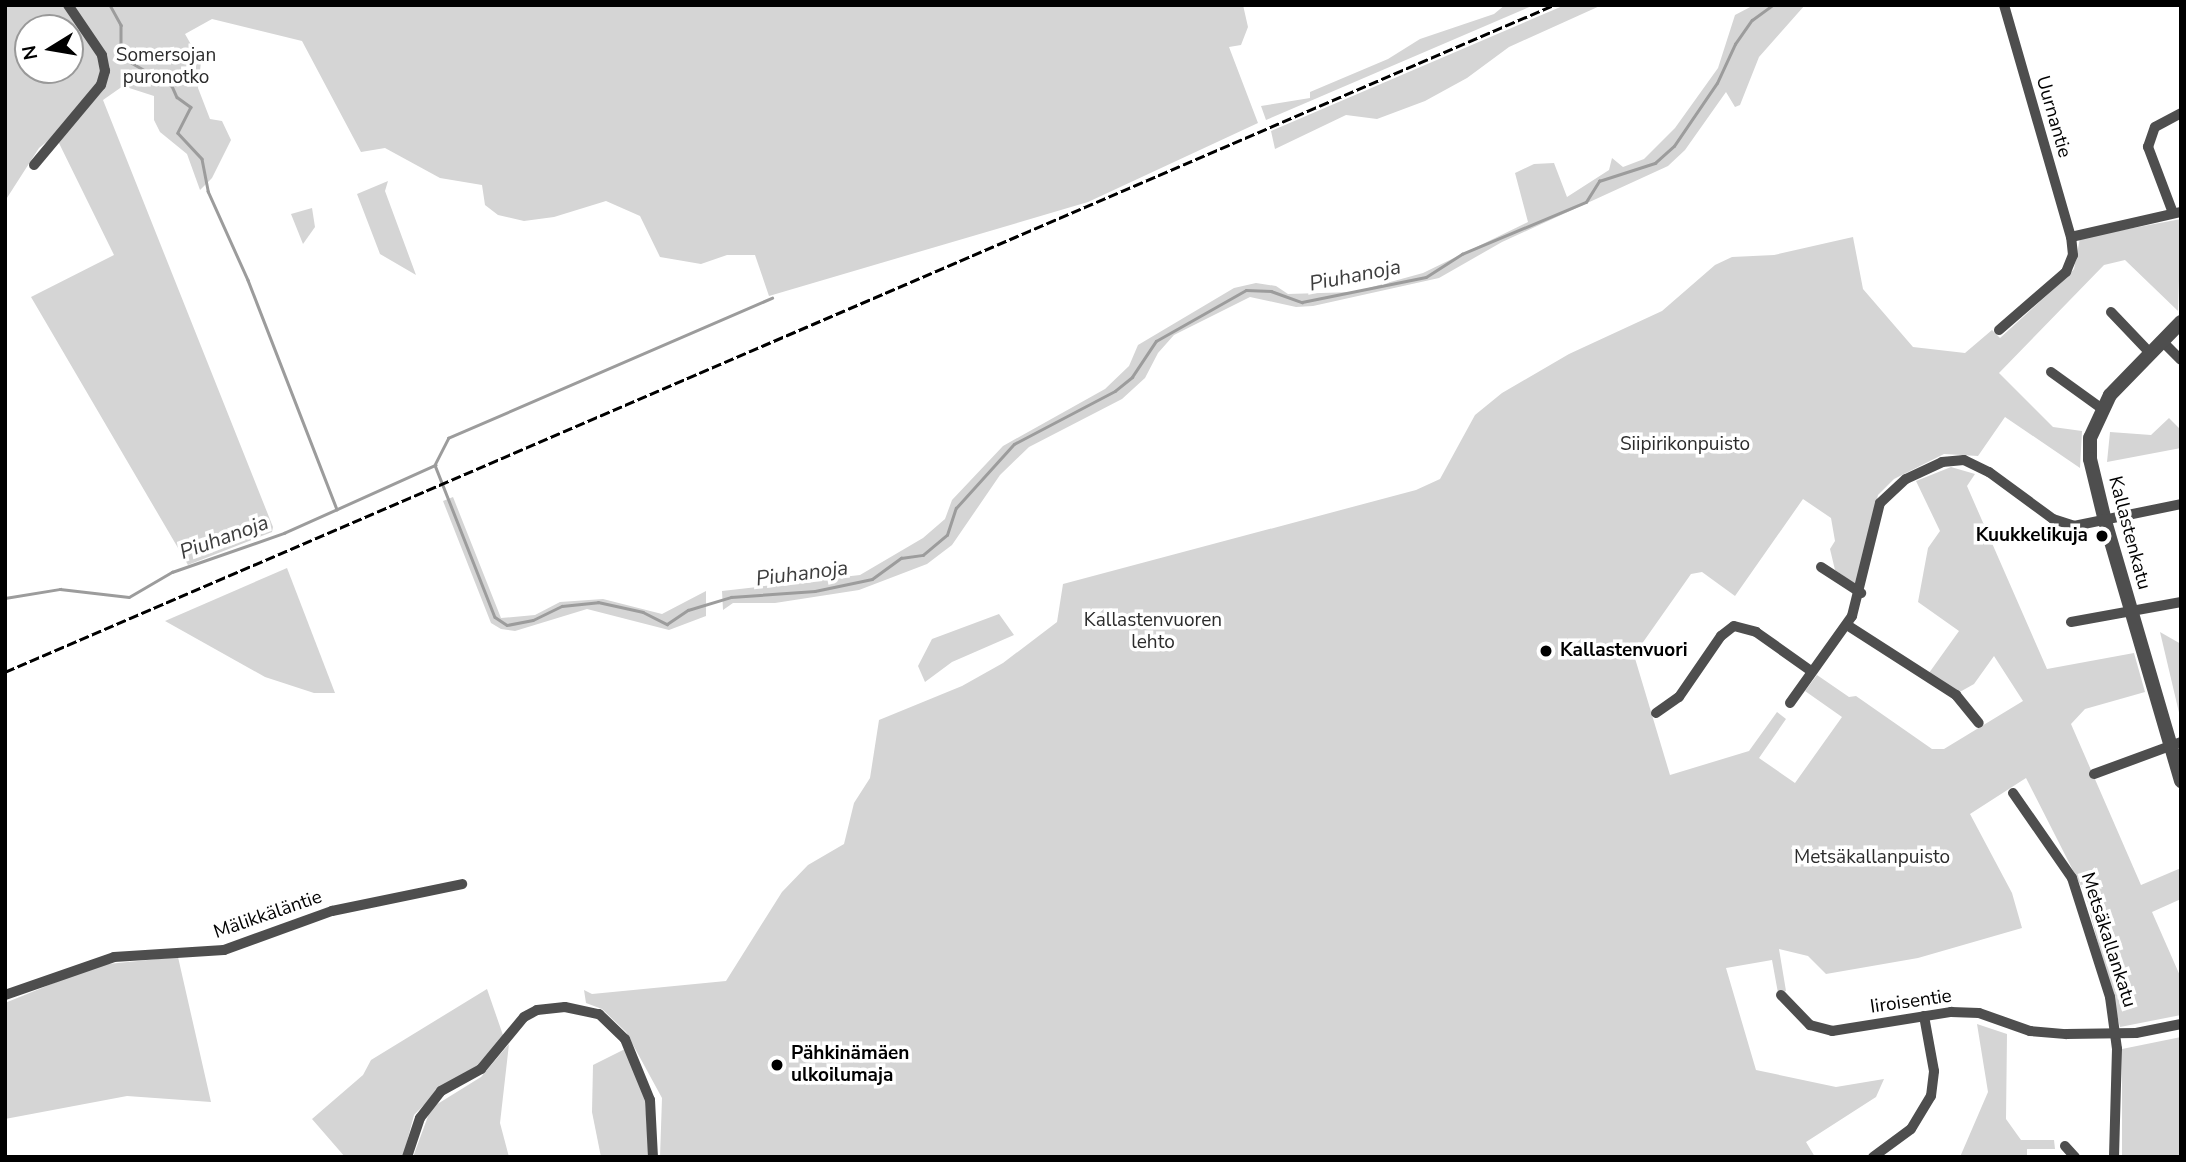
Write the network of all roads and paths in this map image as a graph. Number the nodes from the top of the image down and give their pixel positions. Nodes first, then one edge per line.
1 (68, 5) edge
2 (2004, 5) edge
3 (2181, 113) edge
4 (34, 165) dead end
5 (2177, 213) edge
6 (2071, 237) junction
7 (2111, 312) dead end
8 (2181, 322) edge
9 (1999, 330) dead end
10 (2163, 342) junction
11 (2150, 353) junction
12 (2181, 360) edge
13 (2052, 372) dead end
14 (2101, 408) junction
15 (2181, 504) edge
16 (2105, 521) junction
17 (1821, 567) dead end
18 (1861, 593) junction
19 (2181, 602) edge
20 (2131, 612) junction
21 (2071, 622) dead end
22 (1847, 625) junction
23 (1811, 671) junction
24 (1790, 703) dead end
25 (1656, 713) dead end
26 (1979, 723) dead end
27 (2175, 744) edge
28 (2094, 774) dead end
29 (2181, 781) edge
30 (2013, 793) dead end
31 (463, 884) dead end
32 (5, 995) edge
33 (1782, 995) dead end
34 (1924, 1016) junction
35 (2181, 1024) edge
36 (2116, 1033) junction
37 (2064, 1146) dead end
38 (407, 1157) edge
39 (653, 1157) edge
40 (1873, 1157) edge
41 (2075, 1157) edge
42 (2114, 1157) edge

1 - 4 street
2 - 6 street, Uurnantie
3 - 5 street
5 - 6 street
6 - 9 street
7 - 11 street
8 - 10 street, Kallastenkatu
10 - 11 street, Kallastenkatu
10 - 12 street
11 - 14 street, Kallastenkatu
13 - 14 street
14 - 16 street, Kallastenkatu
15 - 16 street
16 - 18 street
16 - 20 street, Kallastenkatu
17 - 18 street
18 - 22 street
19 - 20 street
20 - 21 street
20 - 27 street, Kallastenkatu
22 - 23 street
22 - 26 street
23 - 24 street
23 - 25 street
27 - 28 street
27 - 29 street, Kallastenkatu
30 - 36 street, Metsäkallankatu
31 - 32 street, Mälikkäläntie
33 - 34 street, Iiroisentie
34 - 36 street, Iiroisentie
34 - 40 street
35 - 36 street, Iiroisentie
36 - 42 street, Metsäkallankatu
37 - 41 street
38 - 39 street

